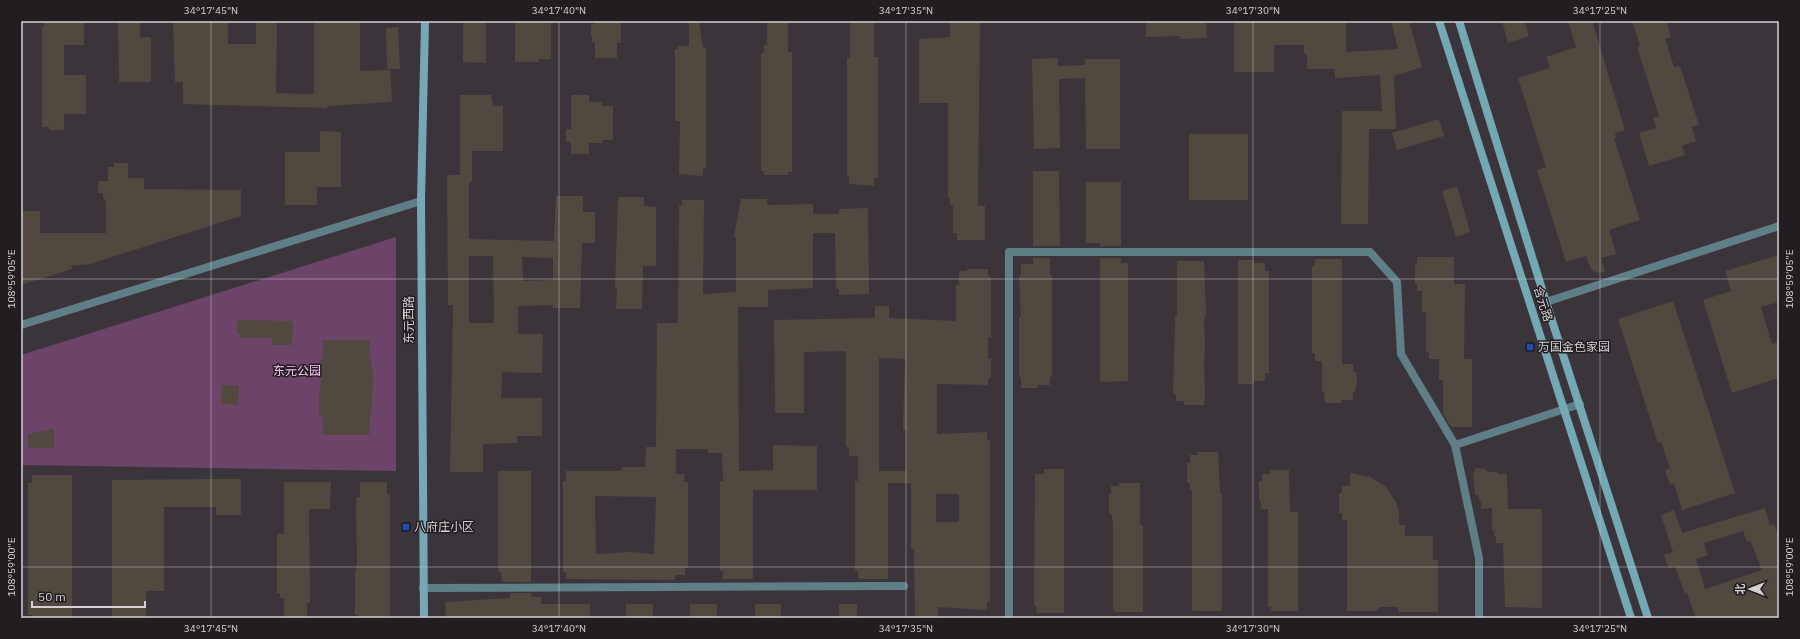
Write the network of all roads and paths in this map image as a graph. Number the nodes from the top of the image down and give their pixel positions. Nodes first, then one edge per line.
1 (424, 21) edge
2 (1439, 21) edge
3 (1459, 21) edge
4 (421, 200) junction
5 (1779, 226) edge
6 (1546, 302) junction
7 (21, 325) edge
8 (1580, 404) junction
9 (1564, 409) junction
10 (1454, 445) junction
11 (904, 586) dead end
12 (423, 588) junction
13 (424, 618) edge
14 (1009, 618) edge
15 (1480, 618) edge
16 (1631, 618) edge
17 (1648, 618) edge

1 - 4 main road, 东元西路
2 - 9 main road, 含元路
3 - 6 main road, 含元路
4 - 7 street
4 - 12 main road, 东元西路
5 - 6 street
6 - 8 main road, 含元路
8 - 9 street
8 - 17 main road, 含元路
9 - 10 street
9 - 16 main road, 含元路
10 - 14 street
10 - 15 street
11 - 12 street
12 - 13 main road, 东元西路

